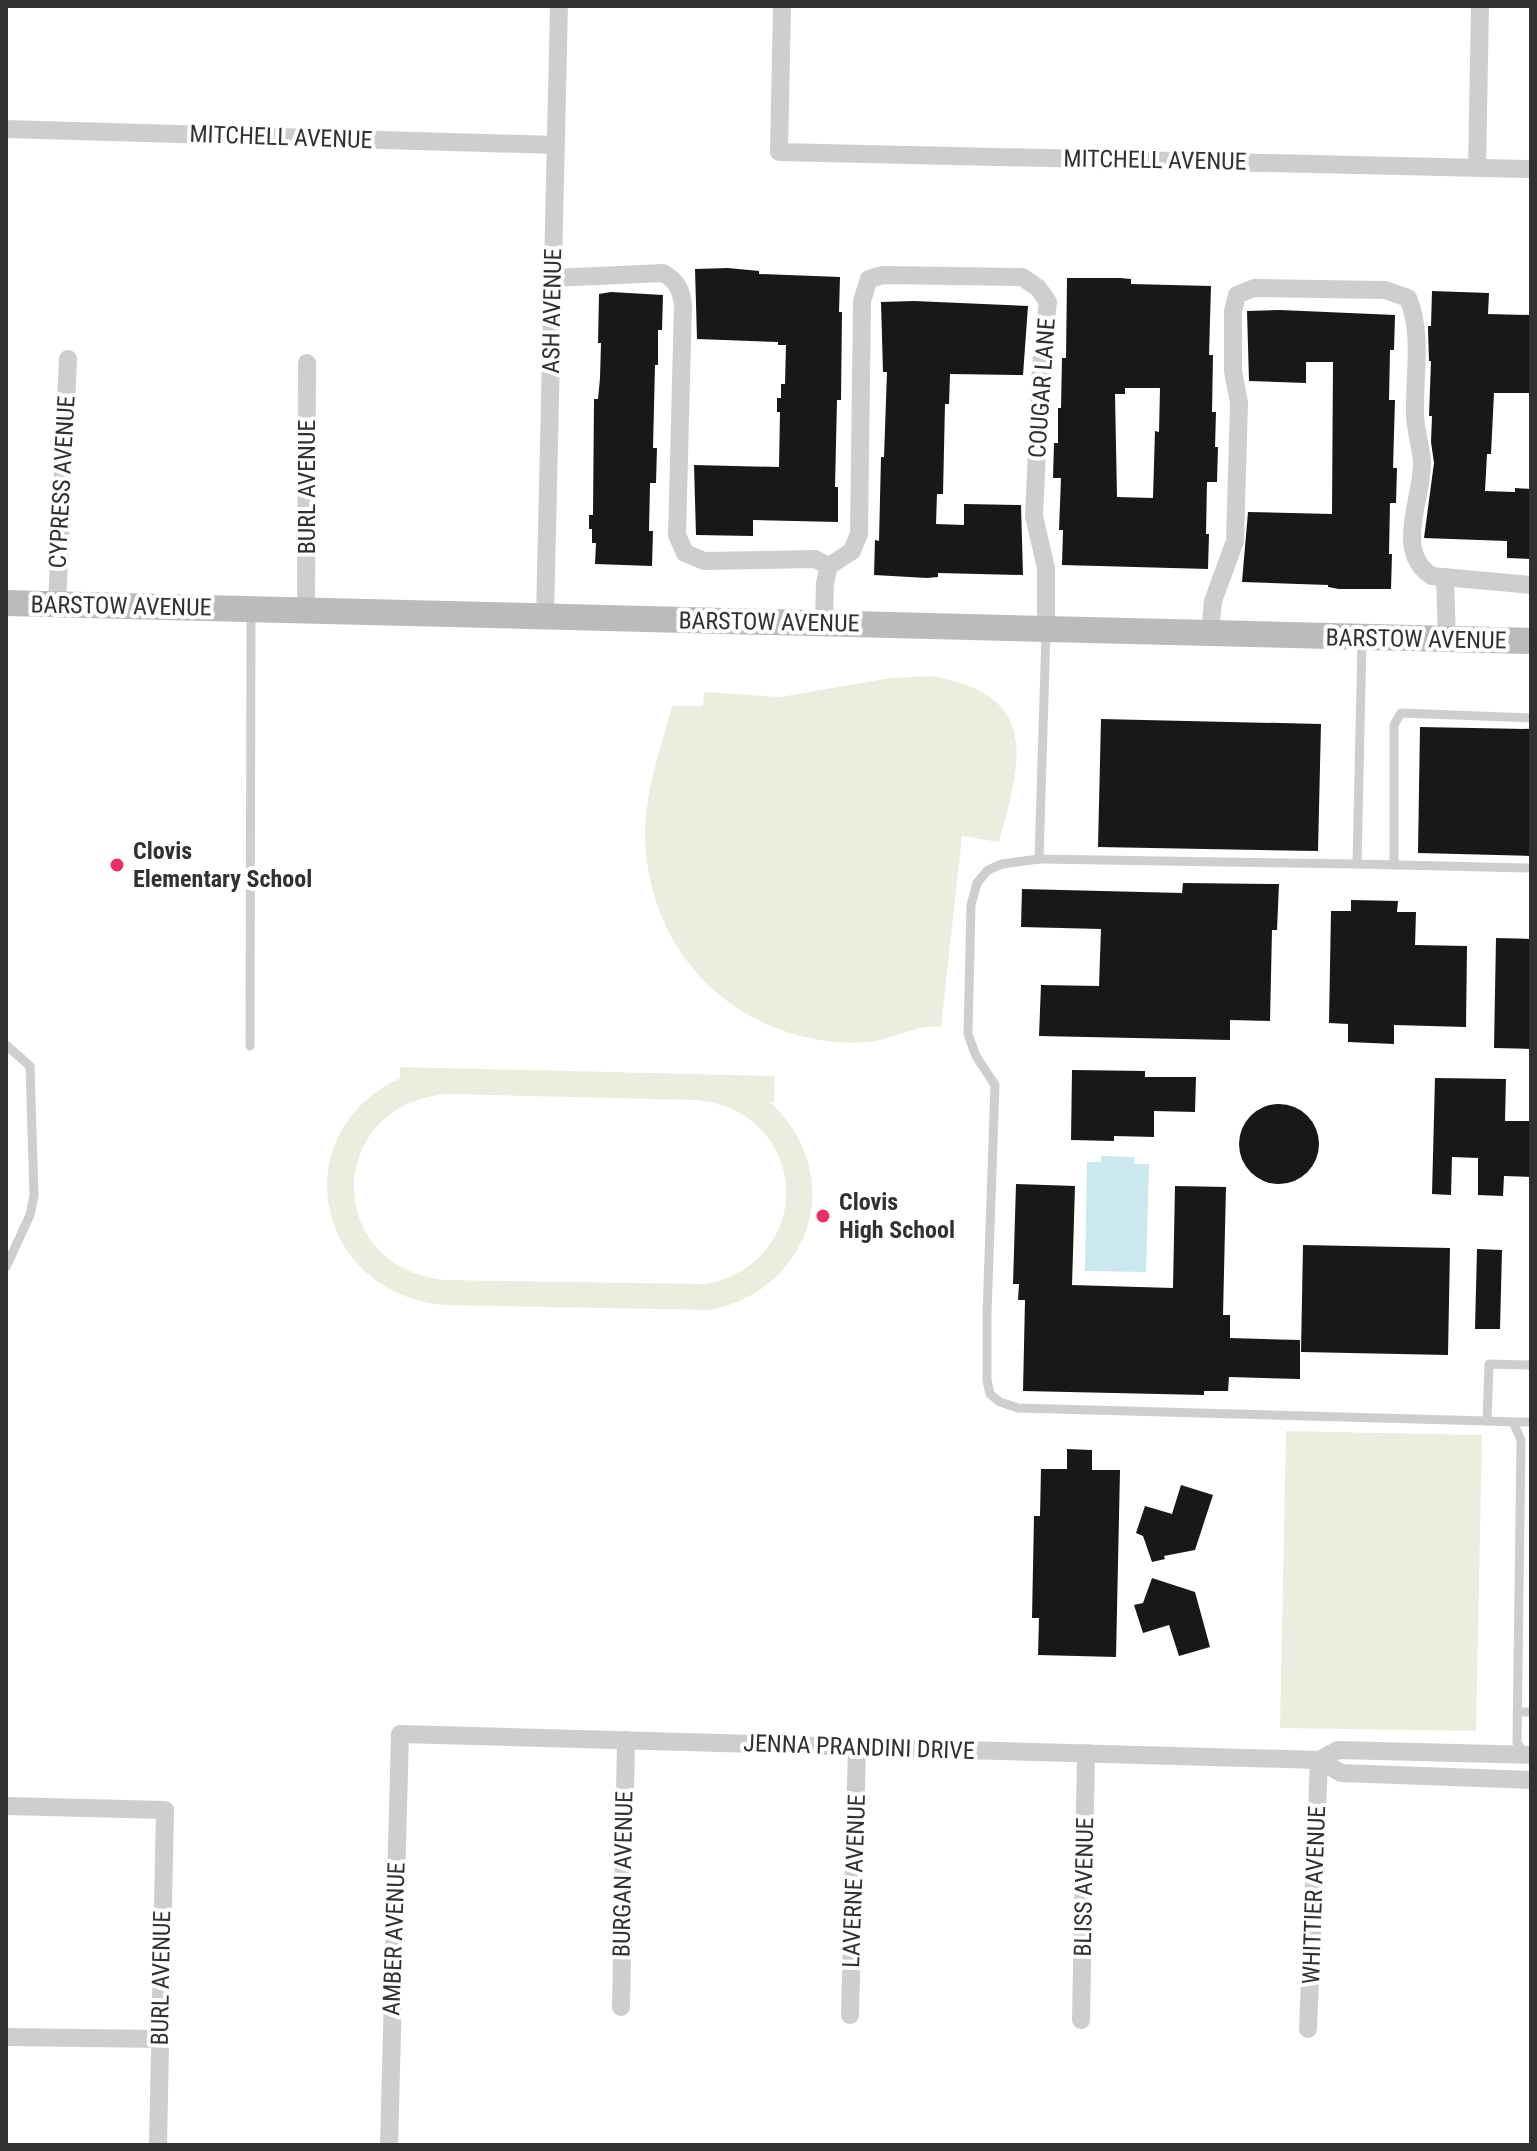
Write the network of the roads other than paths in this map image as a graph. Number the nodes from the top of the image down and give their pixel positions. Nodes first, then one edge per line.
1 (559, 6) edge
2 (782, 6) edge
3 (1480, 6) edge
4 (6, 129) edge
5 (556, 145) junction
6 (1477, 168) junction
7 (1531, 169) edge
8 (553, 278) junction
9 (68, 359) dead end
10 (307, 363) dead end
11 (829, 566) junction
12 (1445, 578) junction
13 (1531, 585) edge
14 (6, 603) edge
15 (57, 605) junction
16 (251, 609) junction
17 (306, 611) junction
18 (545, 617) junction
19 (824, 624) junction
20 (1046, 629) junction
21 (1210, 633) junction
22 (1362, 637) junction
23 (1447, 639) junction
24 (1531, 641) edge
25 (1531, 718) edge
26 (1039, 859) junction
27 (1357, 864) junction
28 (1394, 865) junction
29 (1531, 868) edge
30 (6, 1045) edge
31 (250, 1046) dead end
32 (6, 1267) edge
33 (1531, 1365) edge
34 (1487, 1421) junction
35 (1513, 1422) junction
36 (1531, 1422) edge
37 (1517, 1712) junction
38 (1531, 1712) edge
39 (400, 1734) joint
40 (626, 1740) junction
41 (857, 1747) junction
42 (1086, 1753) junction
43 (1529, 1758) edge
44 (1319, 1760) junction
45 (1531, 1780) edge
46 (6, 1806) edge
47 (621, 2007) dead end
48 (850, 2015) dead end
49 (1081, 2020) dead end
50 (1308, 2029) dead end
51 (6, 2037) edge
52 (160, 2039) junction
53 (158, 2145) edge
54 (389, 2145) edge

1 - 5 street, ASH AVENUE
2 - 6 street, MITCHELL AVENUE
3 - 6 street
4 - 5 street, MITCHELL AVENUE
5 - 8 street, ASH AVENUE
6 - 7 street, MITCHELL AVENUE
8 - 11 street
8 - 18 street, ASH AVENUE
9 - 15 street, CYPRESS AVENUE
10 - 17 street, BURL AVENUE
11 - 19 street
11 - 20 street, COUGAR LANE
12 - 13 street
12 - 21 street
12 - 23 street
14 - 15 street, BARSTOW AVENUE
15 - 16 street, BARSTOW AVENUE
16 - 17 street, BARSTOW AVENUE
16 - 31 lane
17 - 18 street, BARSTOW AVENUE
18 - 19 street, BARSTOW AVENUE
19 - 20 street, BARSTOW AVENUE
20 - 21 street, BARSTOW AVENUE
20 - 26 lane
21 - 22 street, BARSTOW AVENUE
22 - 23 street, BARSTOW AVENUE
22 - 27 lane
23 - 24 street, BARSTOW AVENUE
25 - 28 lane
26 - 27 lane
26 - 34 lane
27 - 28 lane
28 - 29 lane
30 - 32 lane
33 - 34 lane
34 - 35 lane
35 - 36 lane
35 - 37 lane
37 - 38 lane
37 - 43 lane
39 - 40 street, JENNA PRANDINI DRIVE
39 - 54 street, AMBER AVENUE
40 - 41 street, JENNA PRANDINI DRIVE
40 - 47 street, BURGAN AVENUE
41 - 42 street, JENNA PRANDINI DRIVE
41 - 48 street, LAVERNE AVENUE
42 - 44 street, JENNA PRANDINI DRIVE
42 - 49 street, BLISS AVENUE
43 - 44 street, JENNA PRANDINI DRIVE
44 - 45 street, JENNA PRANDINI DRIVE
44 - 50 street, WHITTIER AVENUE
46 - 52 street, BURL AVENUE
51 - 52 street
52 - 53 street, BURL AVENUE

